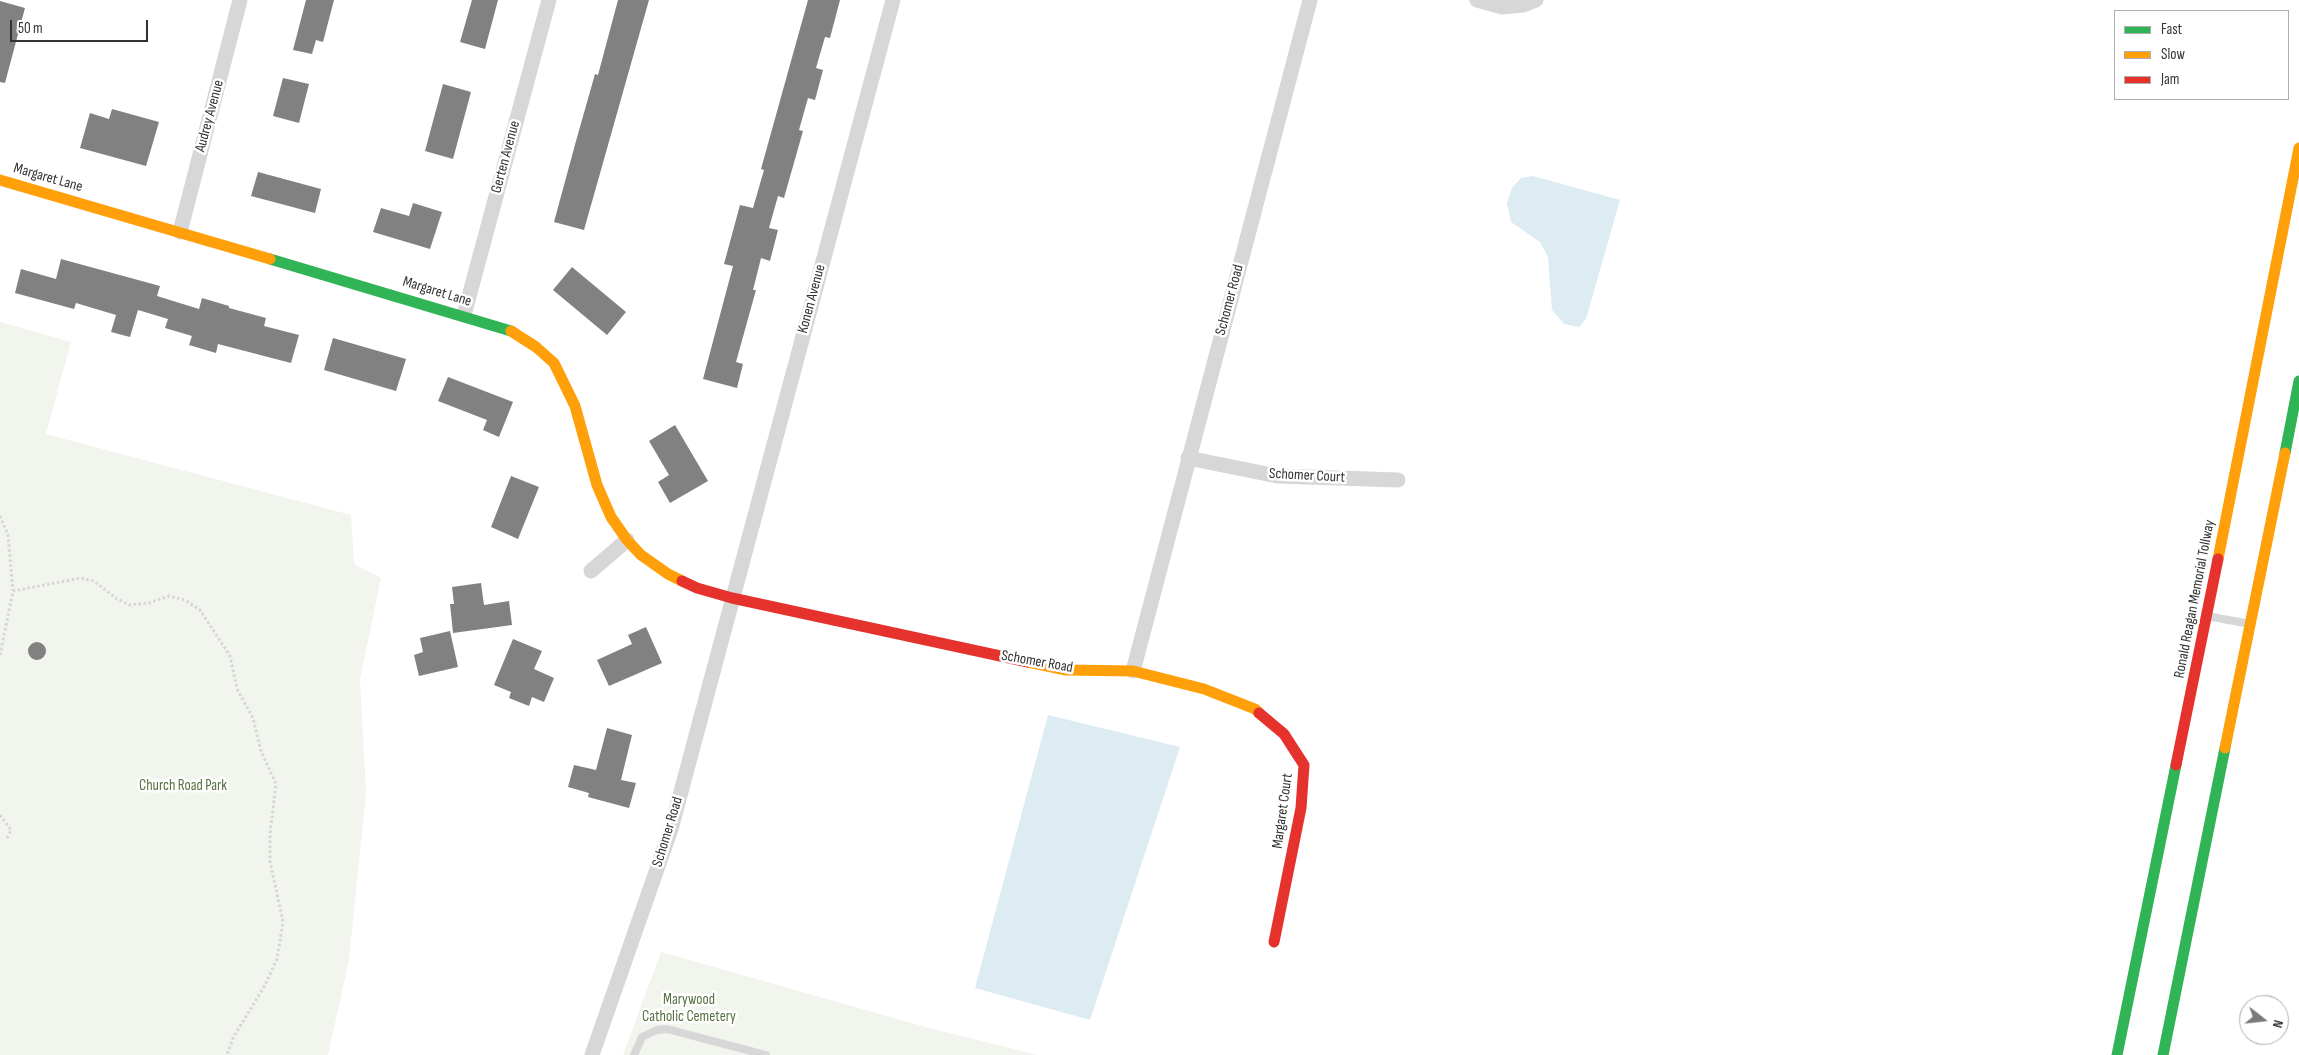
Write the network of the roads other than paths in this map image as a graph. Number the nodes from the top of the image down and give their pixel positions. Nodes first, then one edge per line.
1 (240, 0) edge
2 (549, 0) edge
3 (893, 0) edge
4 (1310, 0) edge
5 (1477, 0) edge
6 (1536, 0) edge
7 (2299, 148) edge
8 (0, 180) edge
9 (180, 232) junction
10 (464, 315) junction
11 (2299, 381) edge
12 (1188, 458) junction
13 (1398, 480) dead end
14 (627, 540) junction
15 (591, 571) dead end
16 (732, 598) junction
17 (2206, 616) junction
18 (2249, 624) junction
19 (1133, 671) junction
20 (1274, 942) dead end
21 (592, 1055) edge
22 (634, 1055) edge
23 (766, 1055) edge
24 (2117, 1055) edge
25 (2163, 1055) edge

1 - 9 street, Audrey Avenue
2 - 10 street, Gerten Avenue
3 - 16 street, Konen Avenue
4 - 12 street, Schomer Road
5 - 6 street
7 - 17 main road, Ronald Reagan Memorial Tollway
8 - 9 main road, Margaret Lane
9 - 10 main road, Margaret Lane
10 - 14 main road, Margaret Lane
11 - 18 main road
12 - 13 street, Schomer Court
12 - 19 street, Schomer Road
14 - 15 street
14 - 16 main road, Margaret Lane
16 - 19 main road, Schomer Road
16 - 21 street, Schomer Road
17 - 18 lane
17 - 24 main road, Ronald Reagan Memorial Tollway
18 - 25 main road
19 - 20 main road, Margaret Court
22 - 23 lane

